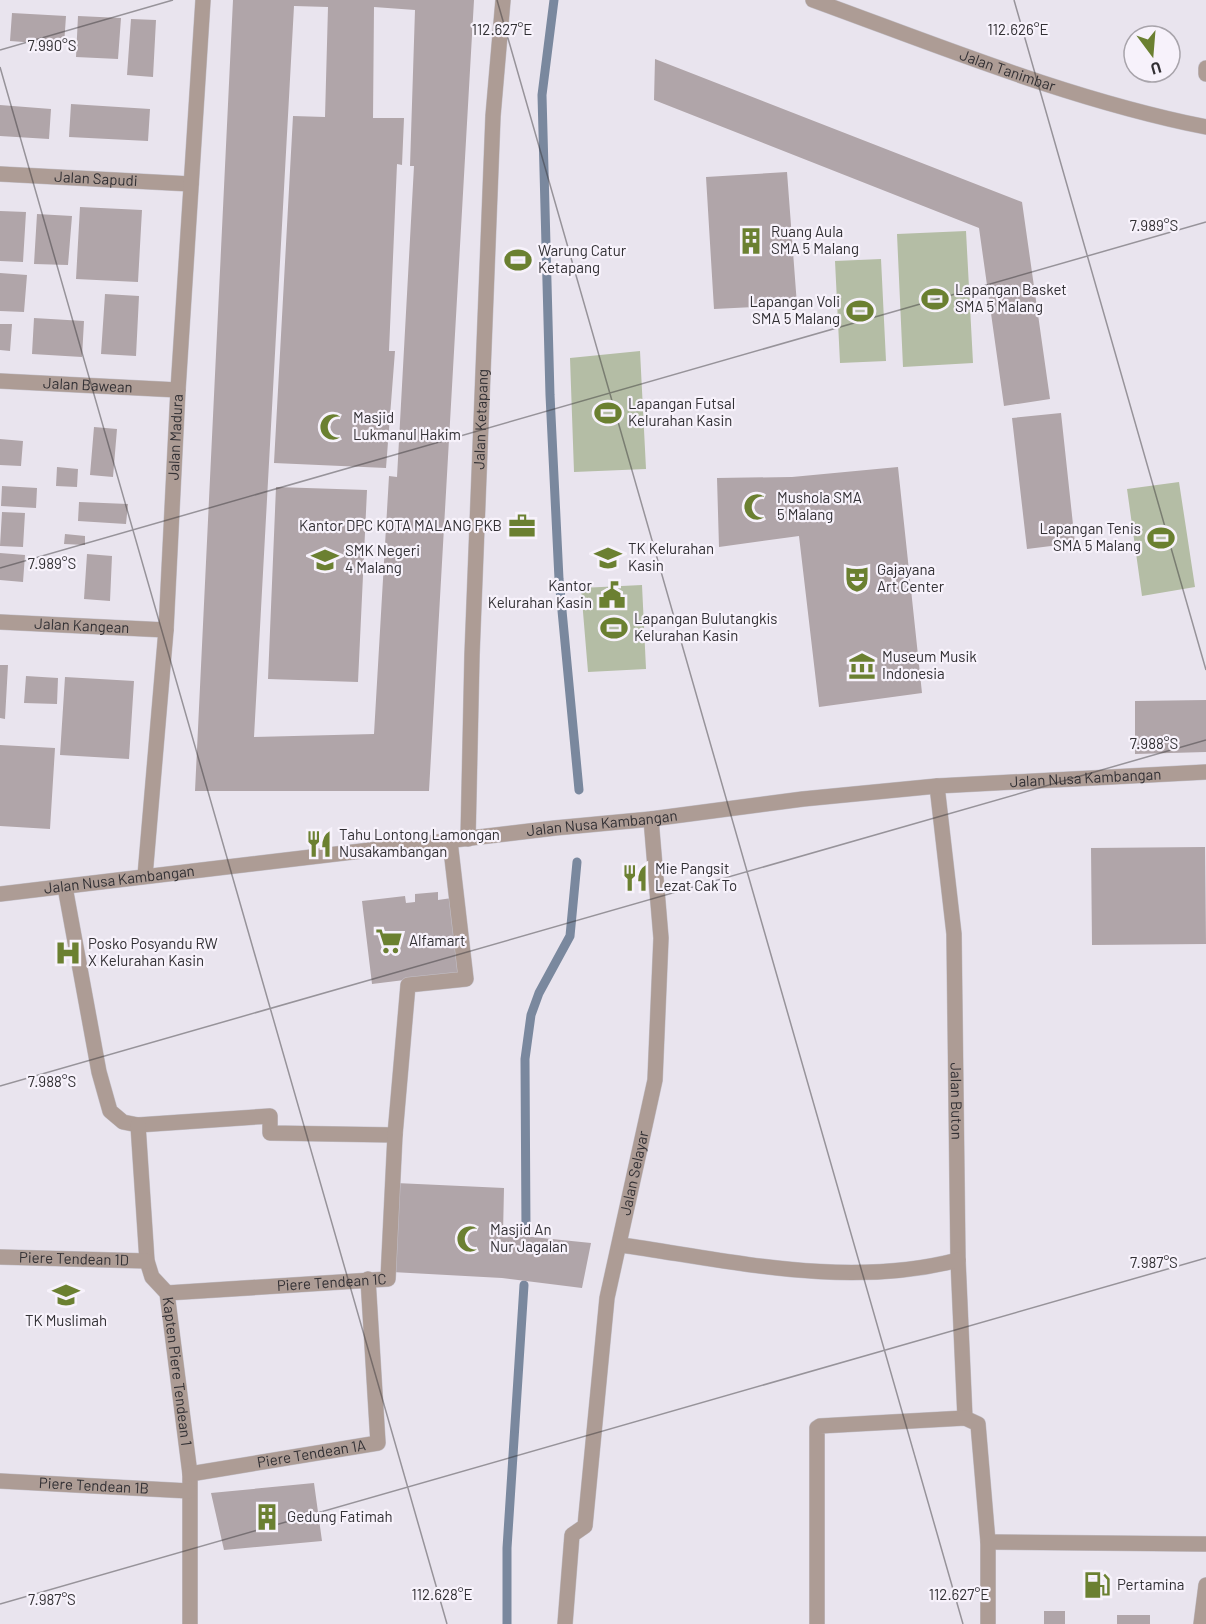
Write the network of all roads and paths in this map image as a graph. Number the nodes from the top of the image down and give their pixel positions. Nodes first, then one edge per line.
1 (203, 0) edge
2 (502, 0) edge
3 (813, 0) edge
4 (1206, 68) edge
5 (1206, 74) edge
6 (1206, 127) edge
7 (0, 174) edge
8 (190, 184) junction
9 (0, 381) edge
10 (178, 390) junction
11 (0, 622) edge
12 (166, 630) junction
13 (1206, 772) edge
14 (937, 786) junction
15 (651, 819) junction
16 (468, 839) junction
17 (450, 841) junction
18 (145, 876) junction
19 (65, 887) junction
20 (0, 894) edge
21 (138, 1125) junction
22 (395, 1135) junction
23 (621, 1245) junction
24 (0, 1257) edge
25 (958, 1260) junction
26 (147, 1261) junction
27 (368, 1279) junction
28 (167, 1293) junction
29 (965, 1419) junction
30 (190, 1474) junction
31 (0, 1481) edge
32 (189, 1491) junction
33 (987, 1542) junction
34 (1206, 1544) edge
35 (1206, 1585) edge
36 (190, 1624) edge
37 (565, 1624) edge
38 (817, 1624) edge
39 (988, 1624) edge
40 (1201, 1624) edge

1 - 8 street, Jalan Madura
2 - 16 street, Jalan Ketapang
3 - 6 street, Jalan Tanimbar
4 - 5 street
7 - 8 street, Jalan Sapudi
8 - 10 street, Jalan Madura
9 - 10 street, Jalan Bawean
10 - 12 street, Jalan Madura
11 - 12 street, Jalan Kangean
12 - 18 street, Jalan Madura
13 - 14 street, Jalan Nusa Kambangan
14 - 15 street, Jalan Nusa Kambangan
14 - 25 street, Jalan Buton
15 - 16 street, Jalan Nusa Kambangan
15 - 23 street, Jalan Selayar
16 - 17 street, Jalan Nusa Kambangan
17 - 18 street, Jalan Nusa Kambangan
17 - 22 street, Piere Tendean 1C
18 - 19 street, Jalan Nusa Kambangan
19 - 20 street, Jalan Nusa Kambangan
19 - 21 street
21 - 22 street
21 - 26 street, Kapten Piere Tendean 1
22 - 27 street, Piere Tendean 1C
23 - 25 street
23 - 37 street, Jalan Selayar
24 - 26 street, Piere Tendean 1D
25 - 29 street, Jalan Buton
26 - 28 street, Kapten Piere Tendean 1
27 - 28 street, Piere Tendean 1C
27 - 30 street, Piere Tendean 1A
28 - 30 street, Kapten Piere Tendean 1
29 - 33 street
29 - 38 street
30 - 32 street, Kapten Piere Tendean 1
31 - 32 street, Piere Tendean 1B
32 - 36 street, Kapten Piere Tendean 1
33 - 34 street
33 - 39 street
35 - 40 street

